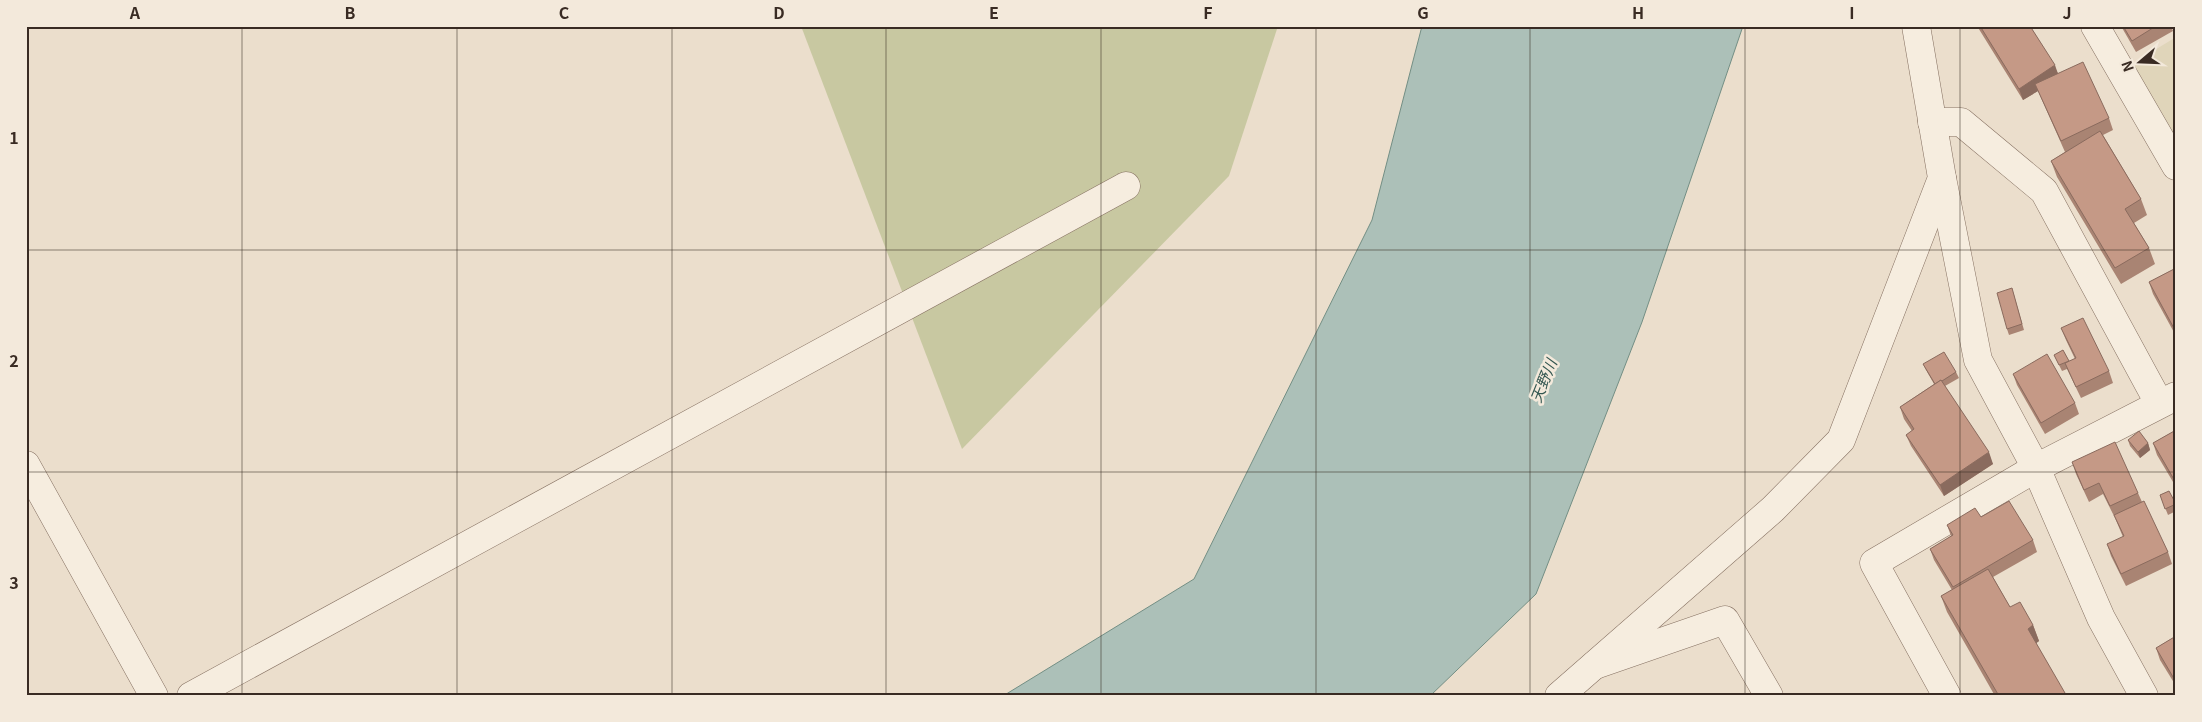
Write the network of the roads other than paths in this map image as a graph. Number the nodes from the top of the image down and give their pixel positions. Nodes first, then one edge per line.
1 (1916, 26) edge
2 (2095, 26) edge
3 (1932, 122) junction
4 (2176, 166) edge
5 (1942, 178) junction
6 (1126, 186) dead end
7 (2168, 399) edge
8 (26, 465) edge
9 (2036, 468) junction
10 (1595, 665) junction
11 (154, 696) edge
12 (191, 696) edge
13 (1559, 696) edge
14 (1769, 696) edge
15 (1947, 696) edge
16 (2144, 696) edge

1 - 3 street
2 - 4 street
3 - 5 street
3 - 7 street
5 - 9 street
5 - 10 street
6 - 12 street
7 - 9 street
8 - 11 street
9 - 15 street
9 - 16 street
10 - 13 street
10 - 14 street

